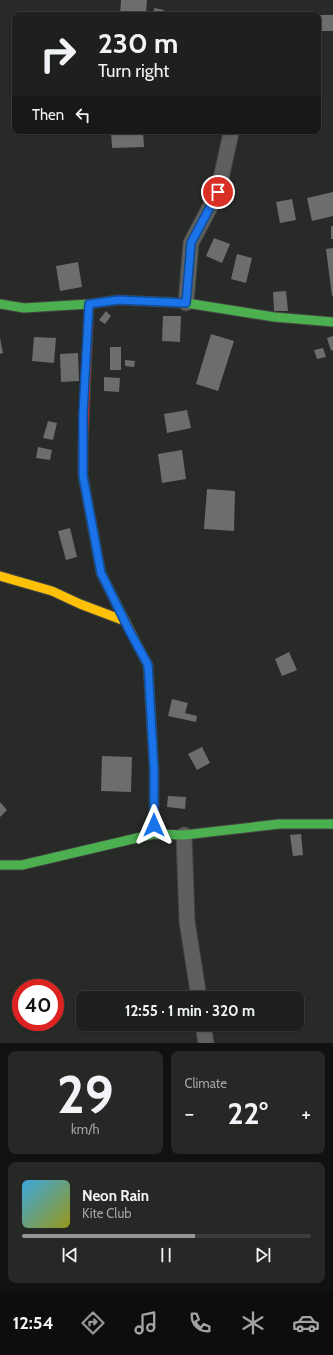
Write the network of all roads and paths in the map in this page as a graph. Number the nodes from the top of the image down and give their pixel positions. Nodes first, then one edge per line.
1 (231, 134) edge
2 (186, 303) junction
3 (0, 304) edge
4 (89, 304) junction
5 (333, 322) edge
6 (0, 576) edge
7 (125, 621) junction
8 (333, 824) edge
9 (154, 834) junction
10 (184, 835) junction
11 (0, 865) edge
12 (198, 991) edge
13 (204, 1031) edge
14 (206, 1043) edge

1 - 2 street
2 - 4 street
2 - 5 street
3 - 4 street
4 - 7 street
6 - 7 street
7 - 9 street
8 - 10 street
9 - 10 street
9 - 11 street
10 - 12 street
13 - 14 street

